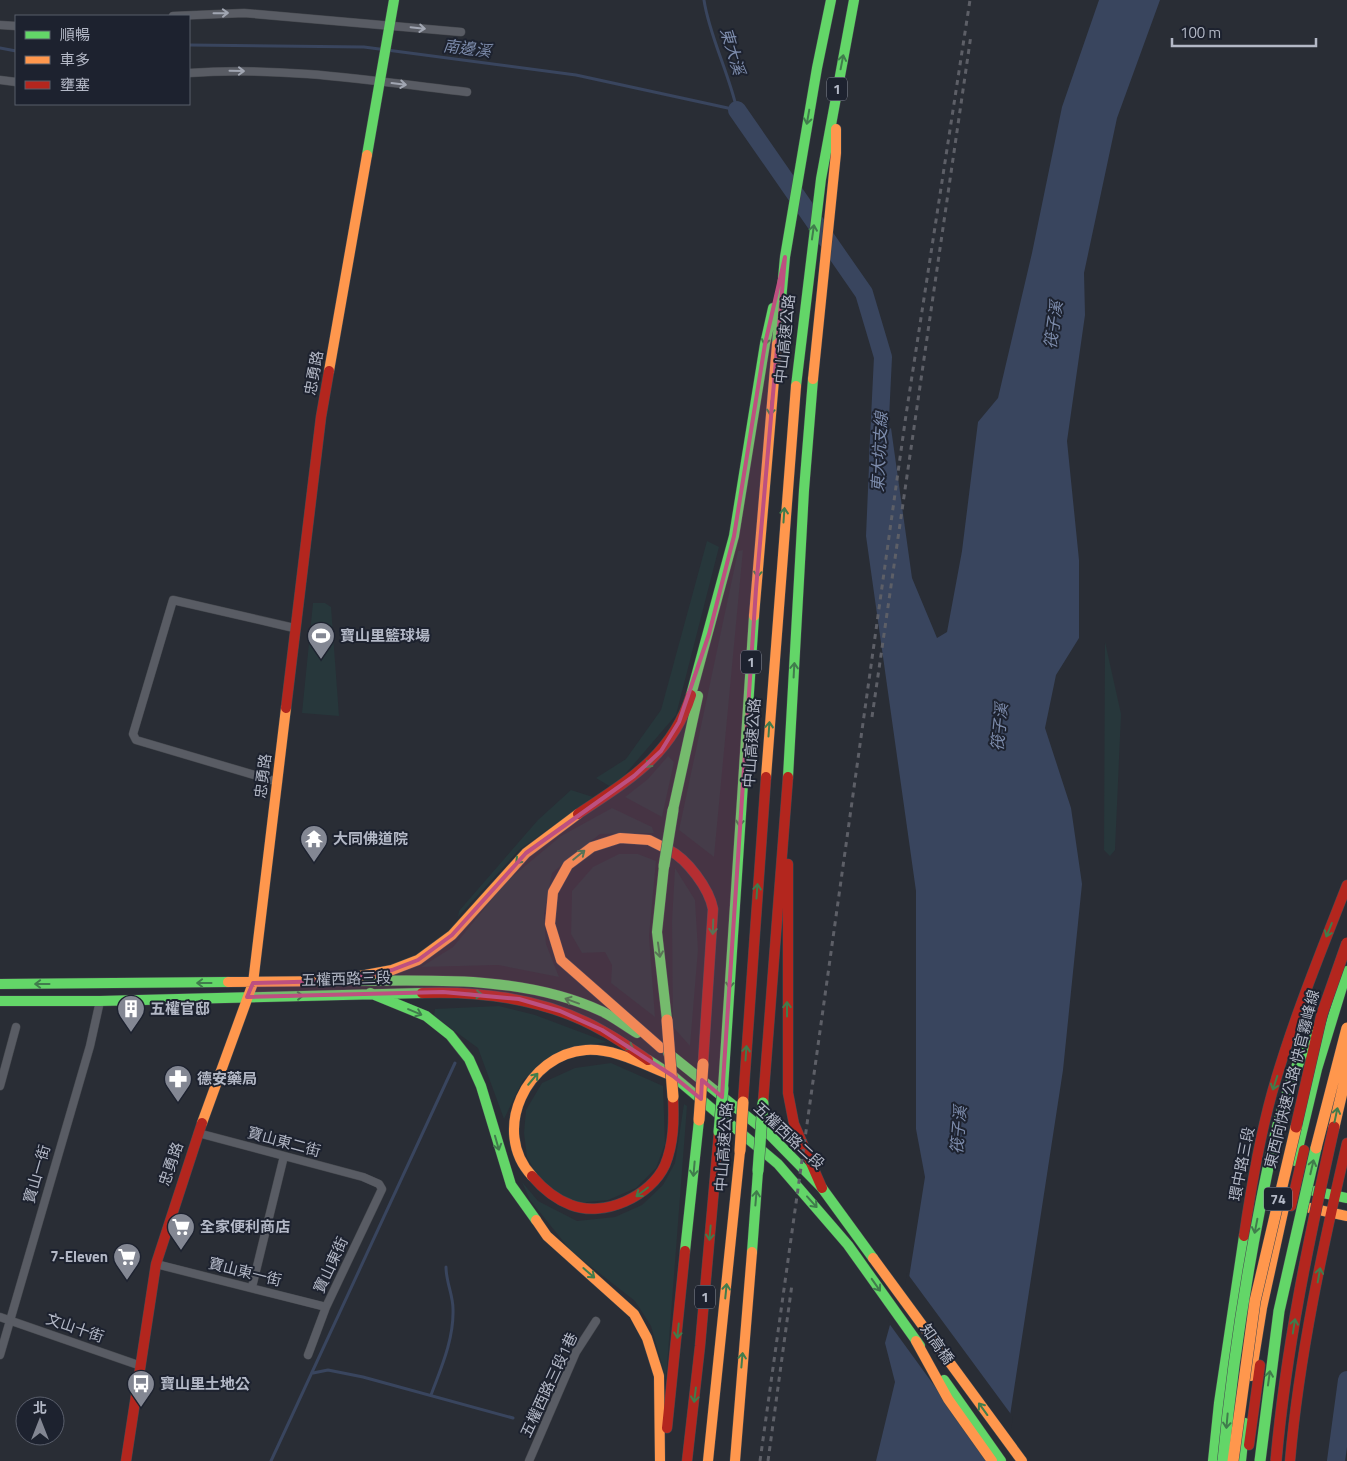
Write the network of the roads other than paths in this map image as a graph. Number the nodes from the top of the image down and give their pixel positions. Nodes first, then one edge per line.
1 (394, 0) edge
2 (831, 0) edge
3 (854, 0) edge
4 (190, 15) edge
5 (0, 24) edge
6 (15, 26) edge
7 (388, 30) junction
8 (461, 32) dead end
9 (190, 73) edge
10 (0, 80) edge
11 (380, 81) junction
12 (15, 82) edge
13 (467, 92) dead end
14 (836, 92) junction
15 (785, 256) junction
16 (294, 628) junction
17 (709, 634) junction
18 (278, 782) junction
19 (786, 816) junction
20 (1347, 885) edge
21 (1347, 943) edge
22 (1347, 971) edge
23 (333, 981) junction
24 (253, 983) junction
25 (0, 984) edge
26 (1347, 992) edge
27 (370, 993) junction
28 (247, 997) junction
29 (0, 1001) edge
30 (100, 1001) junction
31 (1322, 1014) junction
32 (16, 1027) dead end
33 (1346, 1030) edge
34 (661, 1048) junction
35 (672, 1076) junction
36 (0, 1086) edge
37 (198, 1133) junction
38 (1347, 1143) edge
39 (284, 1156) junction
40 (1254, 1179) junction
41 (1292, 1186) junction
42 (382, 1188) joint
43 (822, 1188) junction
44 (1250, 1196) junction
45 (1342, 1197) edge
46 (1288, 1203) junction
47 (1340, 1215) edge
48 (854, 1243) junction
49 (156, 1264) junction
50 (252, 1287) junction
51 (326, 1307) junction
52 (0, 1317) edge
53 (11, 1320) junction
54 (596, 1321) dead end
55 (916, 1340) junction
56 (308, 1354) dead end
57 (0, 1355) edge
58 (141, 1366) junction
59 (126, 1461) edge
60 (529, 1461) edge
61 (661, 1461) edge
62 (687, 1461) edge
63 (708, 1461) edge
64 (735, 1461) edge
65 (992, 1461) edge
66 (1001, 1461) edge
67 (1022, 1461) edge
68 (1213, 1461) edge
69 (1223, 1461) edge
70 (1233, 1461) edge
71 (1241, 1461) edge
72 (1248, 1461) edge
73 (1260, 1461) edge
74 (1276, 1461) edge
75 (1290, 1461) edge

1 - 7 main road, 忠勇路
2 -> 15 main road, 中山高速公路 / 1
14 -> 3 main road, 中山高速公路 / 1
4 -> 7 street
5 - 6 street
7 -> 8 street
7 - 11 main road, 忠勇路
9 -> 11 street
10 - 12 street
11 -> 13 street
11 - 16 main road, 忠勇路
19 -> 14 main road
63 -> 14 main road, 中山高速公路 / 1, bridge
15 -> 17 main road
15 -> 62 main road, 中山高速公路 / 1, bridge
16 - 18 main road, 忠勇路
16 - 18 street
17 -> 23 main road
17 -> 35 main road, bridge
18 - 24 main road, 忠勇路
43 -> 19 main road
64 -> 19 main road, bridge
20 -> 40 main road, 環中路三段
21 - 31 main road, 東西向快速公路 快官霧峰線 / 74, bridge
22 - 41 main road
23 - 24 main road, 五權西路三段
34 -> 23 main road, 五權西路三段
24 -> 25 main road, 五權西路三段
24 - 28 main road, 忠勇路
26 - 41 main road
28 -> 27 main road, 五權西路三段
27 -> 35 main road, 五權西路三段
27 -> 61 main road
28 - 30 main road, 五權西路三段
28 - 37 main road, 忠勇路
29 - 30 main road, 五權西路三段
30 - 53 street, 寶山一街
31 -> 69 main road, bridge
31 - 70 main road, 東西向快速公路 快官霧峰線 / 74, bridge
32 - 36 street
73 -> 33 main road, 74, bridge
74 -> 33 main road, bridge
34 - 43 main road, 五權西路二段
34 -> 61 main road, bridge
35 -> 48 main road, 五權西路二段
37 - 39 street, 寶山東二街
37 - 49 main road, 忠勇路
38 - 45 main road
39 - 42 street, 寶山東二街
39 - 50 street
40 - 41 main road
40 - 44 main road, 環中路三段
41 - 45 main road
41 - 46 main road
42 - 51 street, 寶山東街
43 - 48 main road, 五權西路二段
44 - 46 main road
44 - 68 main road, 環中路三段
45 - 47 main road
46 - 47 main road
46 - 71 main road
46 - 72 main road
75 -> 47 main road
48 -> 55 main road, 知高橋
67 -> 48 main road, 知高橋
49 - 50 street, 寶山東一街
49 - 58 main road, 忠勇路
50 - 51 street, 寶山東一街
51 - 56 street, 寶山東街
52 - 53 street, 文山十街
53 - 57 street, 寶山一街
53 - 58 street, 文山十街
54 - 60 street, 五權西路三段1巷
55 - 65 main road
55 - 66 main road, 知高橋
58 - 59 main road, 忠勇路

